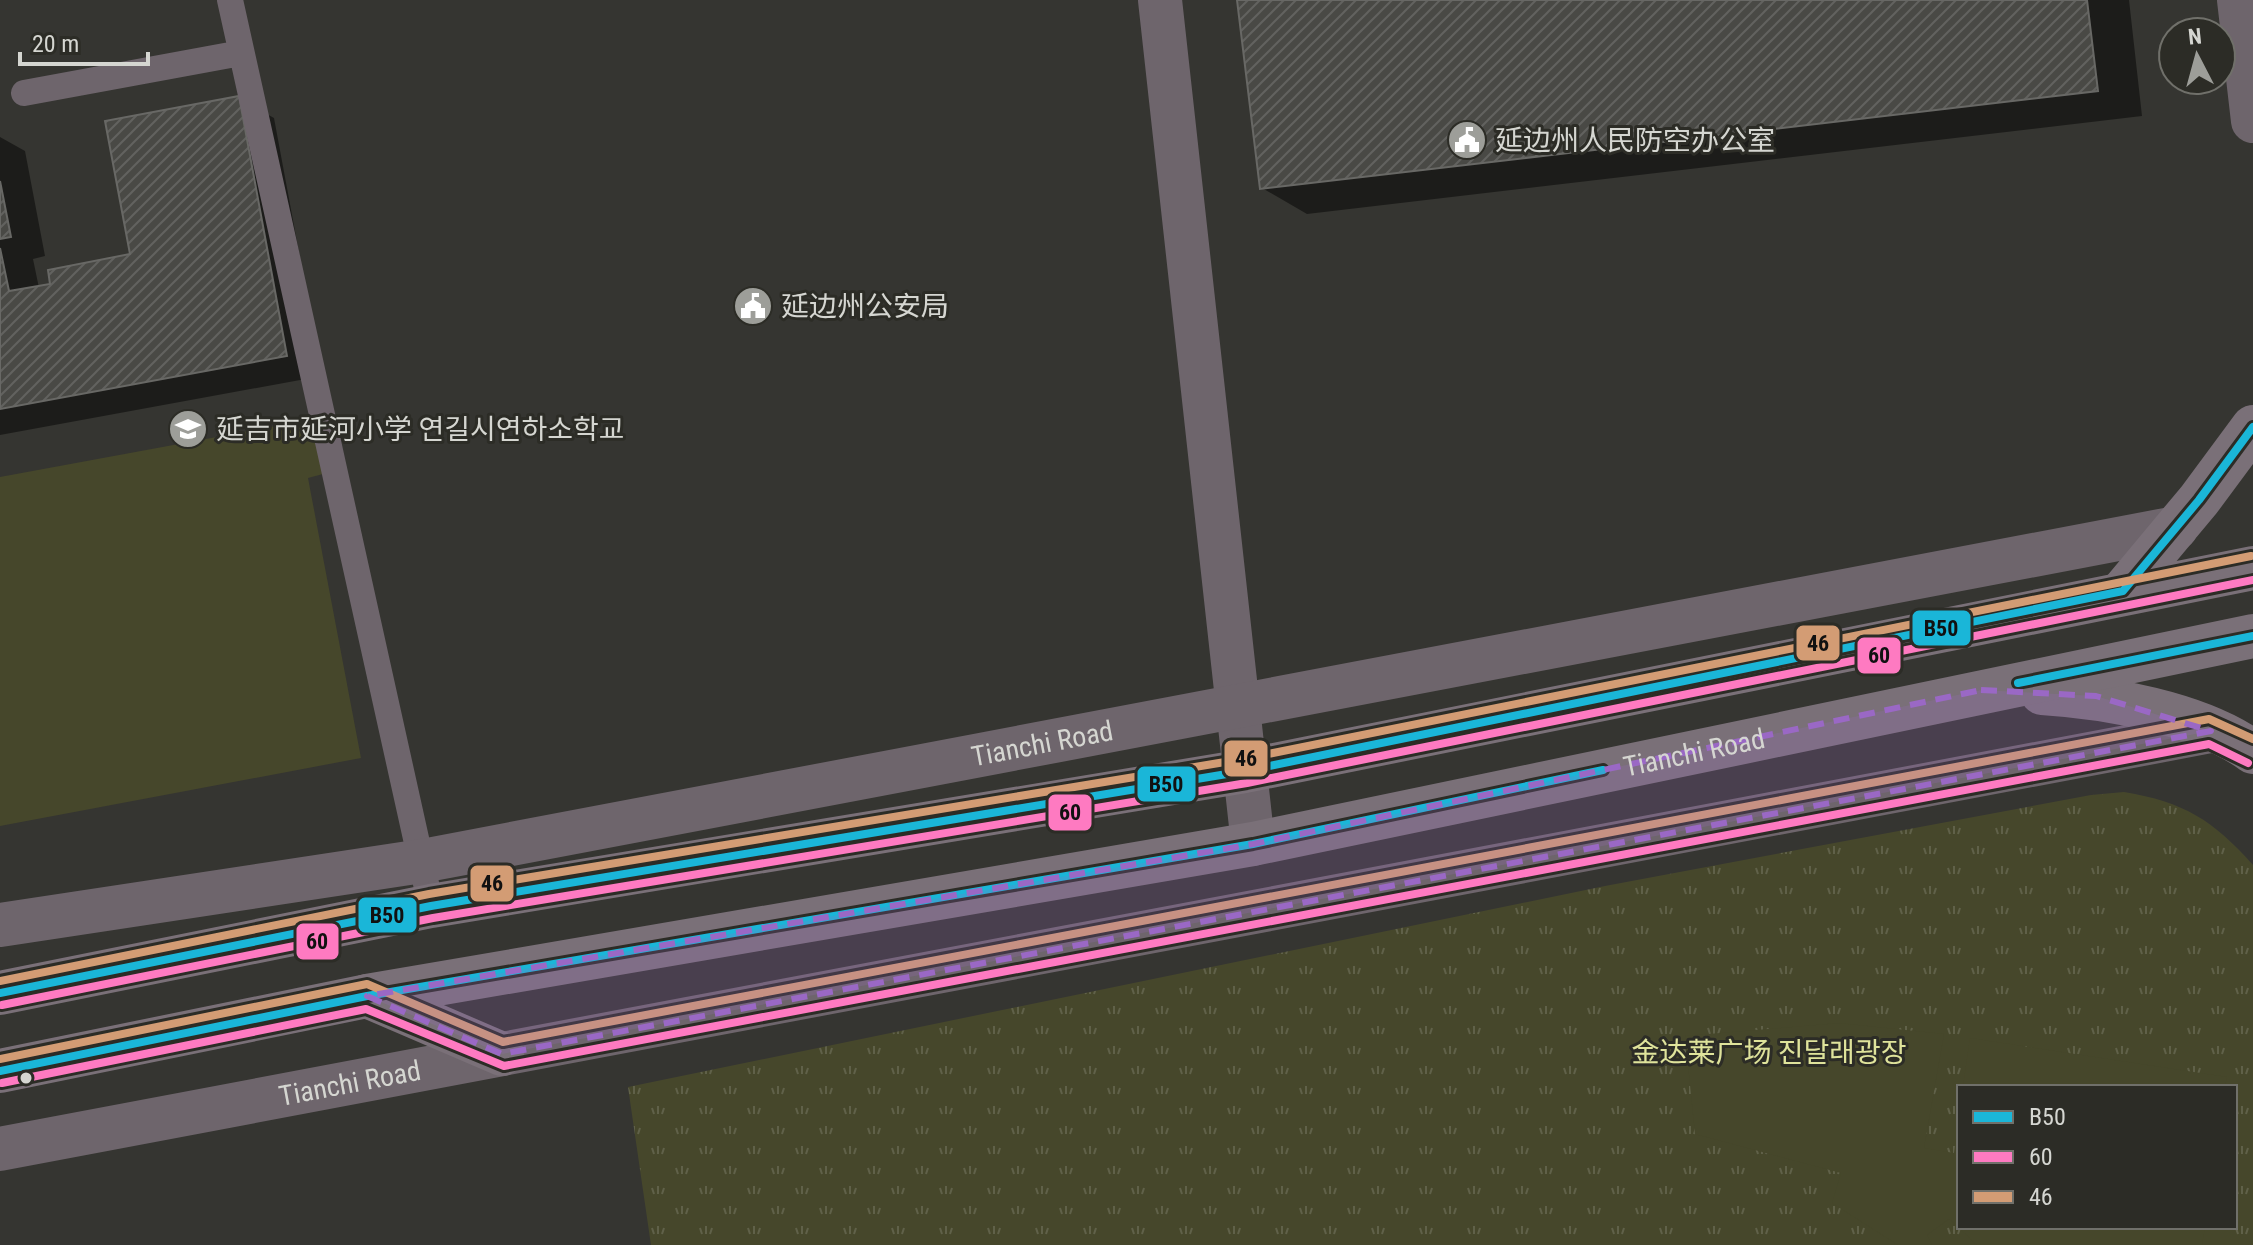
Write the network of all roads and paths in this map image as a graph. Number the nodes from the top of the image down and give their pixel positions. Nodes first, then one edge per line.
1 (230, 0) edge
2 (1160, 0) edge
3 (2239, 0) edge
4 (241, 53) junction
5 (24, 93) dead end
6 (2253, 121) edge
7 (2253, 427) edge
8 (2176, 528) junction
9 (2253, 568) edge
10 (2123, 591) junction
11 (2253, 636) edge
12 (1981, 690) junction
13 (1238, 705) junction
14 (2211, 731) junction
15 (2253, 752) edge
16 (1245, 771) junction
17 (1253, 844) junction
18 (422, 861) junction
19 (431, 906) junction
20 (0, 925) edge
21 (0, 993) edge
22 (367, 996) junction
23 (502, 1054) junction
24 (0, 1071) edge
25 (0, 1149) edge

1 - 4 lane
2 - 13 street
3 - 6 street
4 - 5 lane
4 - 18 lane
7 - 8 main road
8 - 10 main road
8 - 13 street, Tianchi Road
9 - 10 main road
10 - 16 main road
11 - 12 main road, Tianchi Road
12 - 14 main road
12 - 17 main road, Tianchi Road
13 - 16 street
13 - 18 street, Tianchi Road
14 - 15 main road
14 - 23 street, Tianchi Road
16 - 17 street
16 - 19 main road
17 - 22 main road, Tianchi Road
18 - 19 lane
18 - 20 street, Tianchi Road
19 - 21 main road
22 - 23 main road
22 - 24 main road, Tianchi Road
23 - 25 street, Tianchi Road

